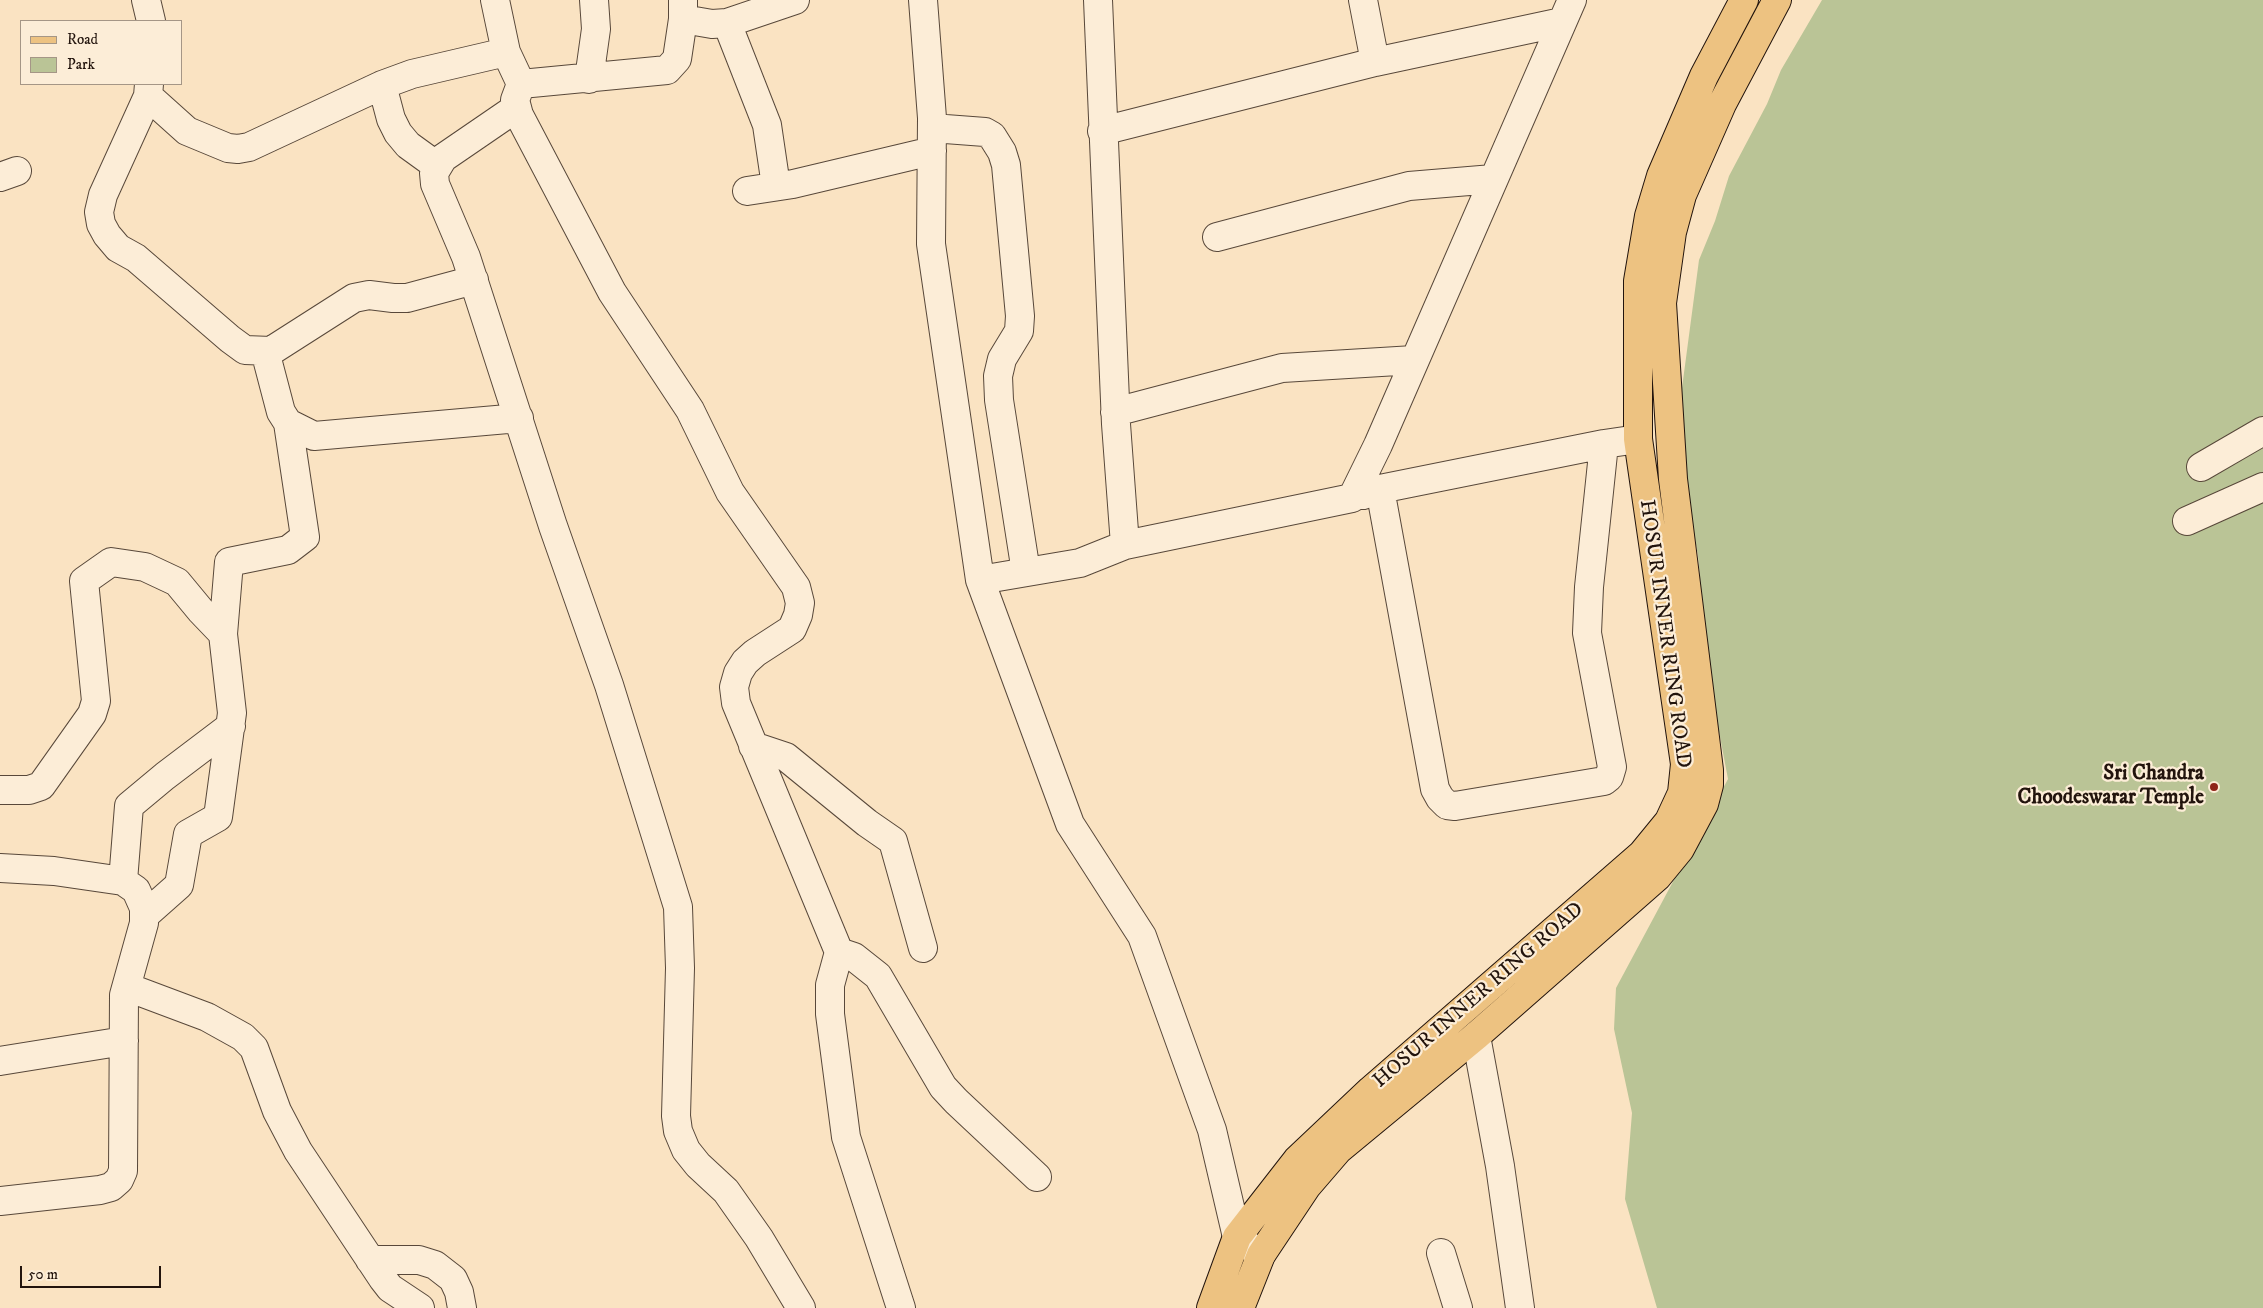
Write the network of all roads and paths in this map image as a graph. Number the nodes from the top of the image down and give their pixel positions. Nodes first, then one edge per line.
1 (146, 0) edge
2 (495, 0) edge
3 (594, 0) edge
4 (795, 0) edge
5 (923, 0) edge
6 (1098, 0) edge
7 (1363, 0) edge
8 (1744, 0) edge
9 (1777, 0) edge
10 (683, 9) edge
11 (1567, 11) edge
12 (151, 20) edge
13 (727, 23) junction
14 (506, 52) junction
15 (1375, 62) junction
16 (589, 79) junction
17 (382, 86) junction
18 (149, 90) edge
19 (519, 96) junction
20 (1102, 131) junction
21 (932, 139) junction
22 (437, 166) junction
23 (1493, 179) junction
24 (776, 186) junction
25 (748, 191) dead end
26 (1217, 237) dead end
27 (474, 280) junction
28 (265, 351) junction
29 (1414, 360) junction
30 (1115, 412) junction
31 (519, 418) junction
32 (288, 423) junction
33 (2263, 431) edge
34 (1638, 439) junction
35 (1604, 444) junction
36 (2201, 467) dead end
37 (2263, 487) edge
38 (1380, 488) junction
39 (1352, 498) junction
40 (2187, 521) dead end
41 (1125, 545) junction
42 (1026, 572) junction
43 (980, 580) junction
44 (223, 634) junction
45 (231, 726) junction
46 (754, 746) junction
47 (0, 790) edge
48 (0, 868) edge
49 (123, 881) junction
50 (144, 916) junction
51 (923, 948) dead end
52 (839, 952) junction
53 (127, 987) junction
54 (1476, 1036) junction
55 (124, 1041) junction
56 (0, 1061) edge
57 (1037, 1177) dead end
58 (0, 1201) edge
59 (1237, 1237) junction
60 (1441, 1253) dead end
61 (1261, 1254) junction
62 (370, 1260) junction
63 (420, 1308) edge
64 (462, 1308) edge
65 (801, 1308) edge
66 (901, 1308) edge
67 (1211, 1308) edge
68 (1240, 1308) edge
69 (1458, 1308) edge
70 (1520, 1308) edge

1 - 12 street
2 - 14 street
3 - 16 street
4 - 13 street
5 - 21 street
6 - 20 street
7 - 15 street
8 - 34 main road, HOSUR INNER RING ROAD
9 - 54 main road, HOSUR INNER RING ROAD
10 - 13 street
10 - 16 street
11 - 15 street
11 - 23 street
13 - 24 street
14 - 17 street
14 - 19 street
15 - 20 street
16 - 19 street
17 - 18 street
17 - 22 street
18 - 28 street
19 - 22 street
19 - 46 street
20 - 30 street
21 - 24 street
21 - 42 street
21 - 43 street
22 - 27 street
23 - 26 street
23 - 29 street
24 - 25 street
27 - 28 street
27 - 31 street
28 - 32 street
29 - 30 street
29 - 39 street
30 - 41 street
31 - 32 street
31 - 65 street
32 - 44 street
33 - 36 street
34 - 35 street
34 - 59 main road, HOSUR INNER RING ROAD
35 - 38 street
35 - 38 street
37 - 40 street
38 - 39 street
39 - 41 street
41 - 42 street
42 - 43 street
43 - 59 street
44 - 45 street
44 - 47 street
45 - 49 street
45 - 50 street
46 - 51 street
46 - 52 street
48 - 49 street
49 - 50 street
50 - 53 street
52 - 57 street
52 - 66 street
53 - 55 street
53 - 62 street
54 - 61 main road, HOSUR INNER RING ROAD
54 - 70 street
55 - 56 street
55 - 58 street
59 - 61 street
59 - 67 main road, HOSUR INNER RING ROAD
60 - 69 street
61 - 68 main road, HOSUR INNER RING ROAD
62 - 63 street
62 - 64 street

